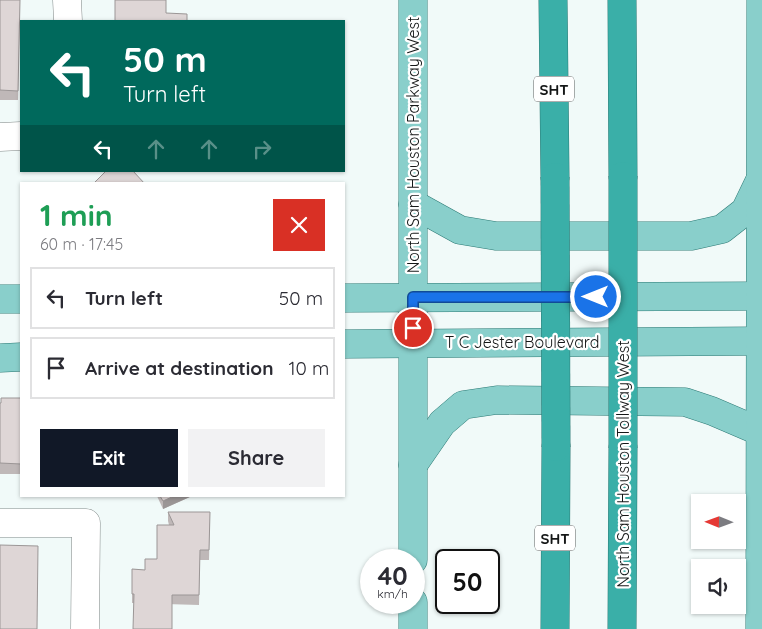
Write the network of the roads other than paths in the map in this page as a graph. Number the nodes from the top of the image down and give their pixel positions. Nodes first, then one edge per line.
1 (67, 0) edge
2 (413, 0) edge
3 (553, 0) edge
4 (622, 0) edge
5 (761, 0) edge
6 (68, 20) edge
7 (20, 136) edge
8 (0, 137) edge
9 (761, 179) edge
10 (413, 204) junction
11 (761, 296) edge
12 (413, 297) junction
13 (345, 298) edge
14 (0, 299) edge
15 (20, 299) edge
16 (761, 341) edge
17 (413, 343) junction
18 (345, 344) edge
19 (0, 358) edge
20 (20, 358) edge
21 (761, 432) edge
22 (413, 464) junction
23 (0, 523) edge
24 (413, 549) edge
25 (413, 614) edge
26 (85, 629) edge
27 (413, 629) edge
28 (555, 629) edge
29 (622, 629) edge
30 (760, 629) edge

1 - 6 street
2 - 10 main road, North Sam Houston Parkway West
3 - 28 highway, SHT, bridge
4 - 29 highway, North Sam Houston Tollway West, bridge
5 - 9 main road
7 - 8 street
9 - 10 main road
9 - 11 main road
10 - 12 main road, North Sam Houston Parkway West
11 - 12 main road
11 - 16 main road
12 - 13 main road
12 - 17 main road, North Sam Houston Parkway West
14 - 15 main road
16 - 17 main road, T C Jester Boulevard
16 - 21 main road
17 - 18 main road, T C Jester Boulevard
17 - 22 main road, North Sam Houston Parkway West
19 - 20 main road
21 - 22 main road
21 - 30 main road
22 - 24 main road, North Sam Houston Parkway West
23 - 26 street
25 - 27 main road

